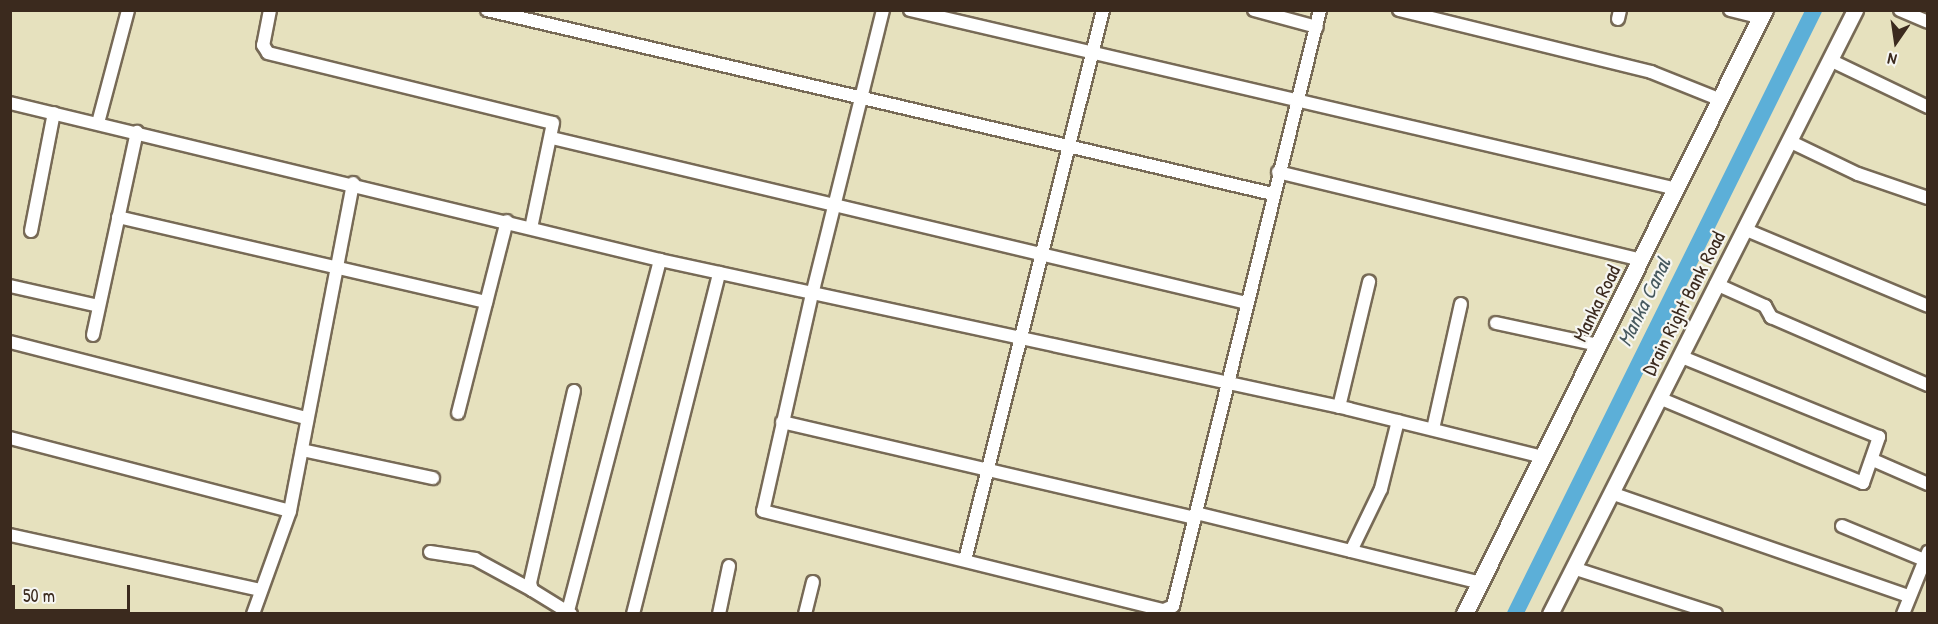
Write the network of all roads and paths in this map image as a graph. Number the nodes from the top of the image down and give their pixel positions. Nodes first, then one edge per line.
1 (128, 10) edge
2 (270, 10) edge
3 (487, 10) edge
4 (883, 10) edge
5 (910, 10) edge
6 (1103, 10) edge
7 (1254, 10) edge
8 (1320, 10) edge
9 (1399, 10) edge
10 (1730, 10) edge
11 (1855, 10) edge
12 (1900, 10) edge
13 (1763, 14) edge
14 (533, 16) edge
15 (1928, 22) edge
16 (1317, 27) junction
17 (1093, 54) junction
18 (1830, 60) junction
19 (862, 96) junction
20 (1296, 100) junction
21 (1721, 100) junction
22 (10, 103) edge
23 (1928, 107) edge
24 (54, 113) junction
25 (98, 123) junction
26 (137, 132) junction
27 (552, 138) junction
28 (1789, 141) junction
29 (1069, 147) junction
30 (1278, 172) junction
31 (353, 183) junction
32 (1677, 189) junction
33 (1273, 194) junction
34 (1928, 198) edge
35 (834, 207) junction
36 (118, 218) junction
37 (507, 221) junction
38 (531, 228) junction
39 (1744, 229) junction
40 (31, 231) dead end
41 (1041, 256) junction
42 (660, 260) junction
43 (1641, 260) junction
44 (334, 269) junction
45 (719, 273) junction
46 (1369, 282) dead end
47 (1716, 284) junction
48 (10, 286) edge
49 (812, 294) junction
50 (486, 302) junction
51 (1247, 303) junction
52 (1461, 304) dead end
53 (99, 306) junction
54 (1928, 306) edge
55 (1496, 323) dead end
56 (93, 335) dead end
57 (1020, 338) junction
58 (10, 342) edge
59 (1599, 345) junction
60 (1680, 356) junction
61 (1226, 385) junction
62 (1928, 385) edge
63 (574, 391) dead end
64 (1659, 398) junction
65 (1339, 407) junction
66 (458, 413) dead end
67 (307, 418) junction
68 (1398, 421) junction
69 (782, 422) junction
70 (1433, 429) junction
71 (10, 438) edge
72 (302, 450) junction
73 (1543, 457) junction
74 (1874, 460) junction
75 (988, 470) junction
76 (433, 478) dead end
77 (1928, 484) edge
78 (1611, 493) junction
79 (290, 511) junction
80 (1196, 516) junction
81 (1842, 526) dead end
82 (10, 535) edge
83 (1351, 551) junction
84 (430, 552) dead end
85 (966, 560) junction
86 (1925, 563) edge
87 (729, 566) dead end
88 (1573, 567) junction
89 (813, 582) dead end
90 (1480, 583) junction
91 (261, 590) junction
92 (532, 590) junction
93 (1909, 596) junction
94 (570, 612) edge
95 (253, 614) edge
96 (633, 614) edge
97 (719, 614) edge
98 (805, 614) edge
99 (1465, 614) edge
100 (1550, 614) edge
101 (1716, 614) edge
102 (1903, 614) edge

1 - 25 street
2 - 27 street
3 - 14 street
4 - 19 street
5 - 17 street
6 - 17 street
7 - 16 street
8 - 16 street
9 - 21 street
10 - 13 street
11 - 18 street, Drain Right Bank Road
12 - 15 street
13 - 21 main road, Manka Road
14 - 19 street
16 - 20 street
17 - 20 street
17 - 29 street
18 - 23 street
18 - 28 street, Drain Right Bank Road
19 - 29 street
19 - 35 street
20 - 30 street
20 - 32 street
21 - 32 main road, Manka Road
22 - 24 street
24 - 25 street
24 - 40 street
25 - 26 street
26 - 31 street
26 - 36 street
27 - 35 street
27 - 38 street
28 - 34 street
28 - 39 street, Drain Right Bank Road
29 - 33 street
29 - 41 street
30 - 33 street
30 - 43 street
31 - 37 street
31 - 44 street
32 - 43 main road, Manka Road
33 - 51 street
35 - 41 street
35 - 49 street
36 - 44 street
36 - 53 street
37 - 38 street
37 - 50 street
38 - 42 street
39 - 47 street, Drain Right Bank Road
39 - 54 street
41 - 51 street
41 - 57 street
42 - 45 street
42 - 94 street
43 - 59 main road, Manka Road
44 - 50 street
44 - 67 street
45 - 49 street
45 - 96 street
46 - 65 street
47 - 60 street, Drain Right Bank Road
47 - 62 street
48 - 53 street
49 - 57 street
49 - 69 street
50 - 66 street
51 - 61 street
52 - 70 street
53 - 56 street
55 - 59 street
57 - 61 street
57 - 75 street
58 - 67 street
59 - 73 main road, Manka Road
60 - 64 street, Drain Right Bank Road
60 - 74 street
61 - 65 street
61 - 80 street
63 - 92 street
64 - 74 street
64 - 78 street, Drain Right Bank Road
65 - 68 street
67 - 72 street
68 - 70 street
68 - 83 street
69 - 75 street
69 - 85 street
70 - 73 street
71 - 79 street
72 - 76 street
72 - 79 street
73 - 90 main road, Manka Road
74 - 77 street
75 - 80 street
75 - 85 street
78 - 88 street, Drain Right Bank Road
78 - 93 street
79 - 91 street
80 - 83 street
80 - 85 street
81 - 86 street
82 - 91 street
83 - 90 street
84 - 92 street
86 - 93 street
87 - 97 street
88 - 100 street, Drain Right Bank Road
88 - 101 street
89 - 98 street
90 - 99 main road, Manka Road
91 - 95 street
92 - 94 street
93 - 102 street

